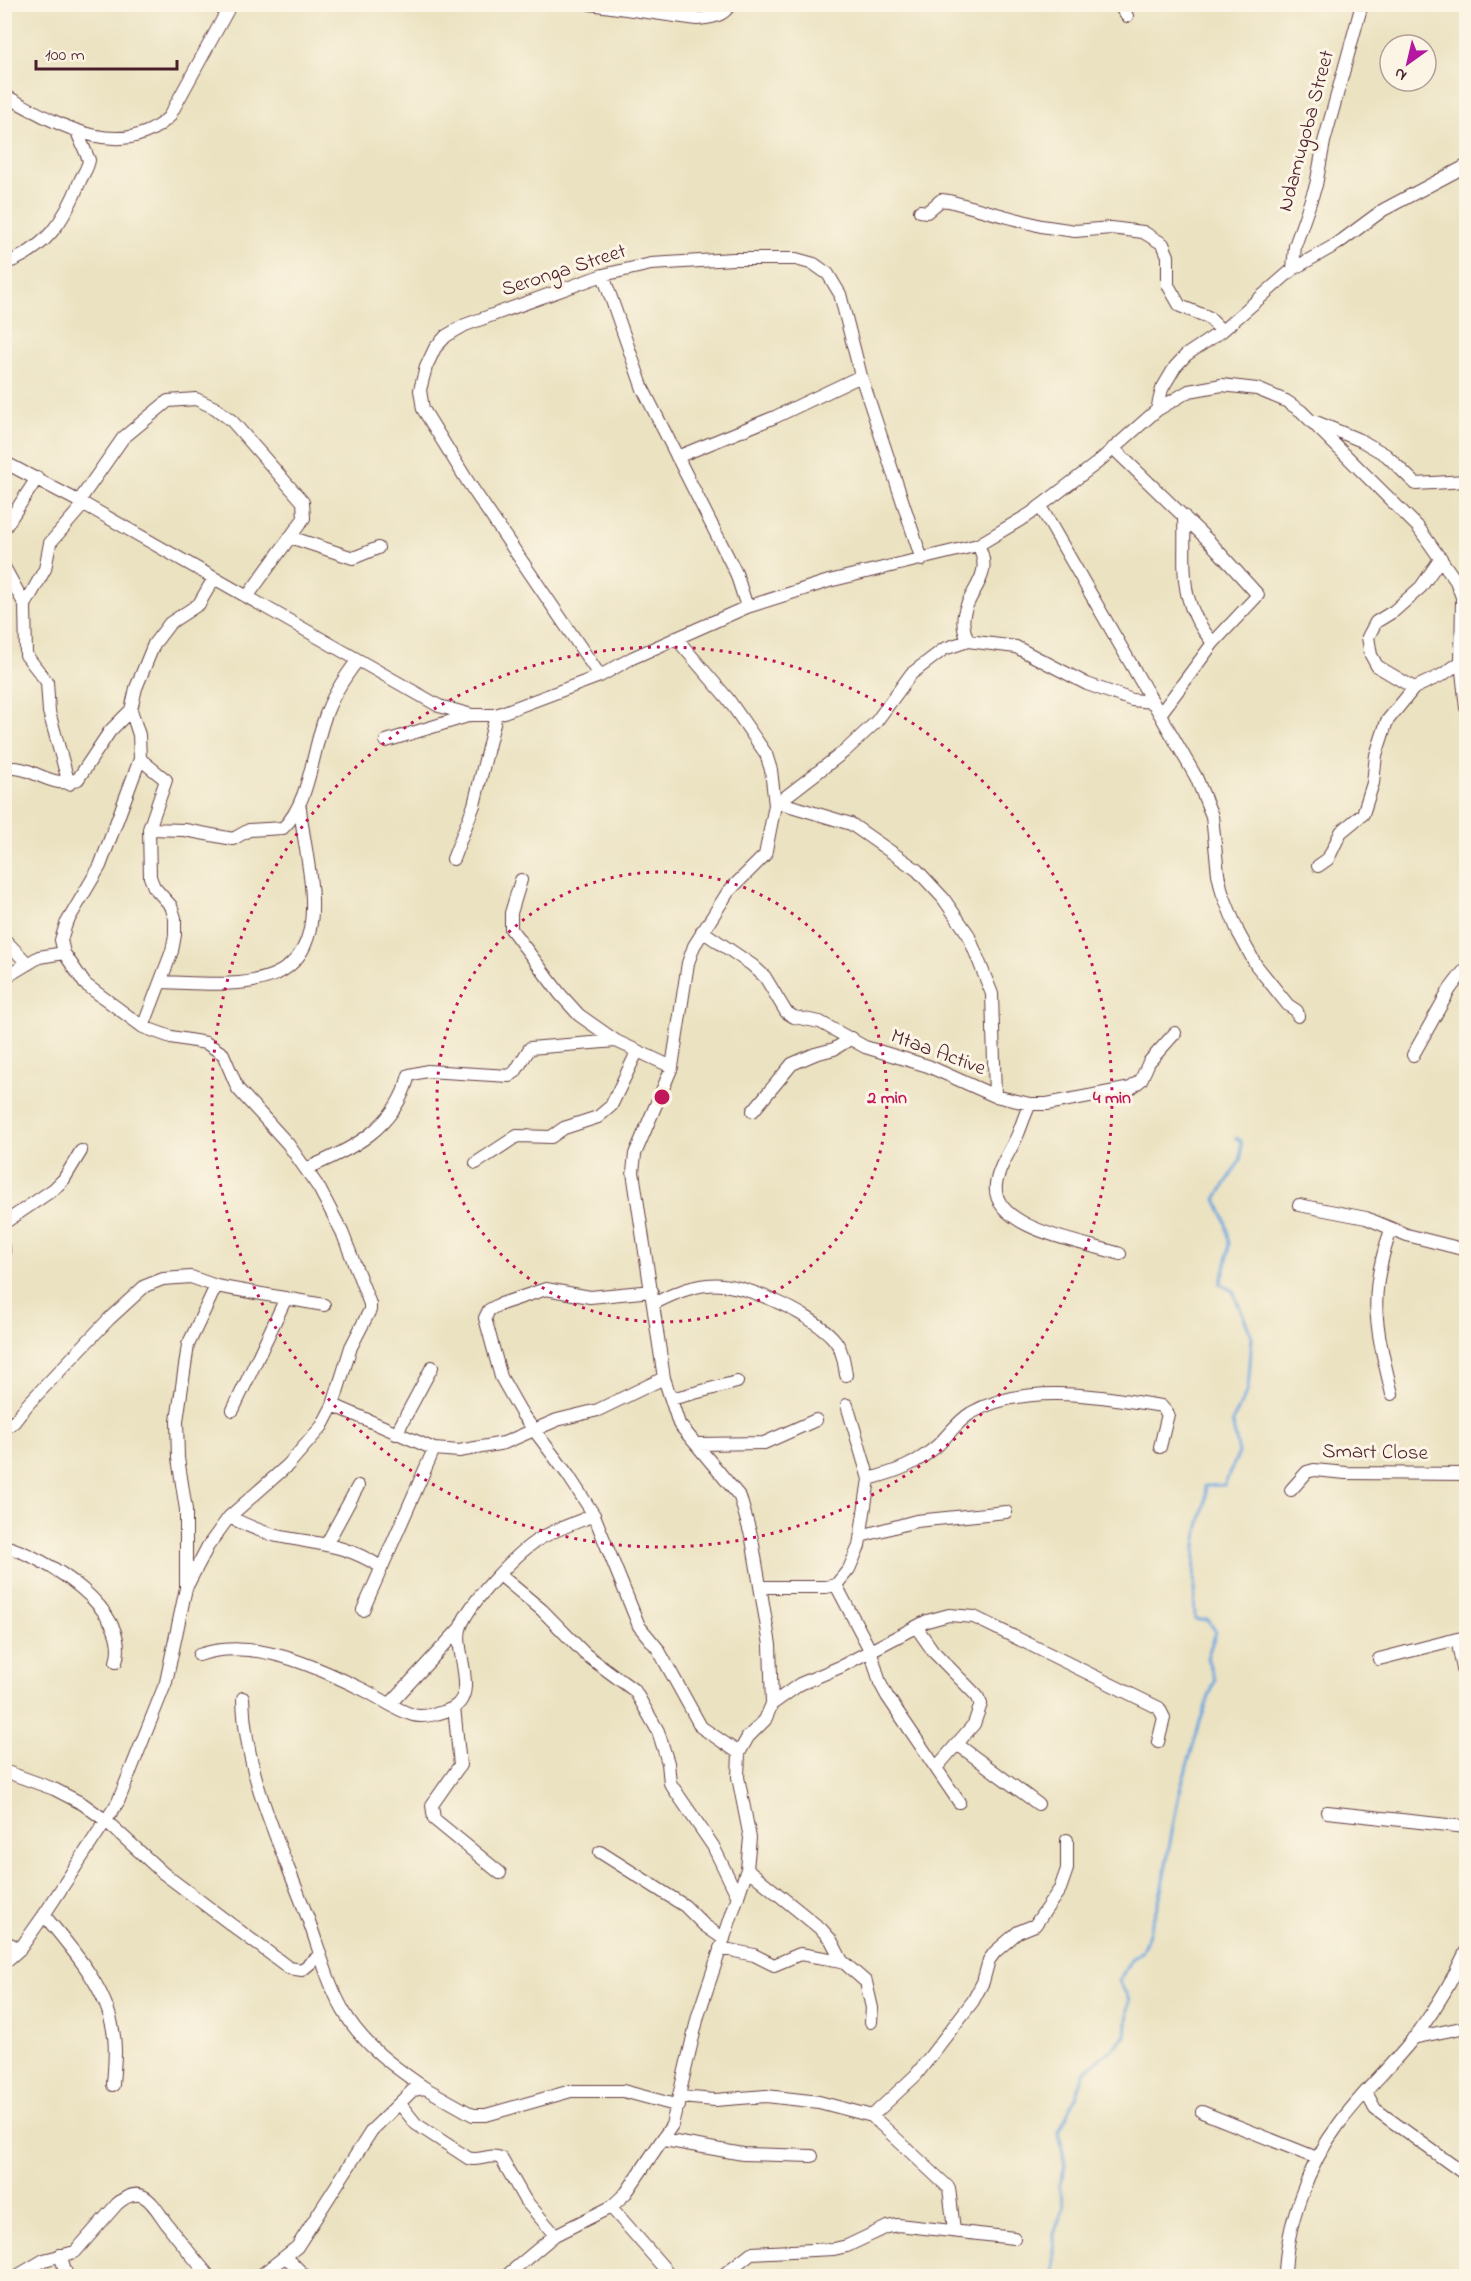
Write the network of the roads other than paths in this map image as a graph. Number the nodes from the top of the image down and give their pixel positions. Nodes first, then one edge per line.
1 (590, 4) edge
2 (730, 4) edge
3 (1118, 4) edge
4 (1362, 4) edge
5 (227, 6) edge
6 (1127, 16) dead end
7 (4, 95) edge
8 (77, 132) junction
9 (1467, 166) edge
10 (920, 211) dead end
11 (4, 264) edge
12 (1293, 269) junction
13 (603, 275) junction
14 (1222, 331) junction
15 (861, 376) junction
16 (1157, 410) junction
17 (1312, 420) junction
18 (1113, 448) junction
19 (676, 457) junction
20 (4, 462) edge
21 (37, 478) junction
22 (1467, 481) edge
23 (81, 502) junction
24 (1040, 506) junction
25 (1184, 516) junction
26 (4, 528) edge
27 (290, 537) junction
28 (978, 545) junction
29 (378, 548) dead end
30 (1441, 558) junction
31 (922, 560) junction
32 (4, 567) edge
33 (214, 578) junction
34 (247, 597) junction
35 (25, 605) junction
36 (747, 607) junction
37 (676, 638) junction
38 (968, 641) junction
39 (1213, 643) junction
40 (357, 661) junction
41 (1461, 662) junction
42 (600, 676) junction
43 (1414, 688) junction
44 (1157, 708) junction
45 (1467, 708) edge
46 (131, 710) junction
47 (472, 715) junction
48 (496, 715) junction
49 (386, 741) dead end
50 (140, 759) junction
51 (4, 769) edge
52 (69, 783) junction
53 (778, 804) junction
54 (300, 808) junction
55 (149, 829) junction
56 (453, 859) dead end
57 (1318, 866) dead end
58 (521, 880) dead end
59 (702, 931) junction
60 (4, 939) edge
61 (64, 953) junction
62 (28, 964) junction
63 (1467, 972) edge
64 (4, 978) edge
65 (160, 982) junction
66 (1298, 1016) dead end
67 (143, 1027) junction
68 (1174, 1033) dead end
69 (852, 1038) junction
70 (616, 1041) junction
71 (637, 1052) junction
72 (1413, 1055) dead end
73 (672, 1067) junction
74 (995, 1096) junction
75 (1030, 1104) junction
76 (753, 1111) dead end
77 (81, 1150) dead end
78 (476, 1163) dead end
79 (306, 1169) junction
80 (1299, 1204) dead end
81 (4, 1223) edge
82 (1391, 1230) junction
83 (4, 1249) edge
84 (1467, 1250) edge
85 (1120, 1254) dead end
86 (4, 1266) edge
87 (216, 1286) junction
88 (653, 1297) junction
89 (286, 1298) junction
90 (324, 1305) dead end
91 (432, 1367) dead end
92 (846, 1375) dead end
93 (664, 1378) junction
94 (736, 1382) dead end
95 (1392, 1394) dead end
96 (671, 1399) junction
97 (333, 1405) junction
98 (847, 1405) dead end
99 (233, 1410) dead end
100 (816, 1420) dead end
101 (4, 1428) edge
102 (534, 1431) junction
103 (396, 1434) junction
104 (698, 1444) junction
105 (1160, 1447) dead end
106 (434, 1449) junction
107 (1467, 1474) edge
108 (869, 1479) junction
109 (357, 1486) dead end
110 (1291, 1490) dead end
111 (1006, 1512) dead end
112 (594, 1515) junction
113 (230, 1517) junction
114 (861, 1536) junction
115 (327, 1543) junction
116 (4, 1546) edge
117 (381, 1567) junction
118 (500, 1575) junction
119 (836, 1585) junction
120 (760, 1587) junction
121 (186, 1588) junction
122 (363, 1610) dead end
123 (460, 1628) junction
124 (917, 1628) junction
125 (1462, 1638) edge
126 (872, 1652) junction
127 (199, 1655) dead end
128 (1379, 1659) dead end
129 (116, 1662) dead end
130 (1467, 1684) edge
131 (243, 1698) dead end
132 (390, 1704) junction
133 (772, 1704) junction
134 (454, 1707) junction
135 (1158, 1742) dead end
136 (957, 1744) junction
137 (739, 1754) junction
138 (936, 1768) junction
139 (4, 1771) edge
140 (959, 1802) dead end
141 (1038, 1804) dead end
142 (1327, 1812) dead end
143 (105, 1820) junction
144 (1467, 1827) edge
145 (1066, 1840) dead end
146 (600, 1852) dead end
147 (747, 1869) junction
148 (500, 1873) dead end
149 (738, 1897) junction
150 (44, 1915) junction
151 (4, 1941) edge
152 (722, 1943) junction
153 (20, 1949) junction
154 (1467, 1951) edge
155 (320, 1955) junction
156 (842, 1961) junction
157 (4, 1964) edge
158 (871, 2022) dead end
159 (1467, 2027) edge
160 (1413, 2038) junction
161 (113, 2085) dead end
162 (425, 2088) junction
163 (1367, 2094) junction
164 (679, 2101) junction
165 (400, 2104) junction
166 (1202, 2112) dead end
167 (872, 2115) junction
168 (664, 2140) junction
169 (812, 2156) dead end
170 (1317, 2158) junction
171 (1467, 2175) edge
172 (611, 2207) junction
173 (954, 2230) junction
174 (555, 2235) junction
175 (1014, 2238) dead end
176 (60, 2255) junction
177 (286, 2257) junction
178 (17, 2277) edge
179 (68, 2277) edge
180 (209, 2277) edge
181 (260, 2277) edge
182 (305, 2277) edge
183 (506, 2277) edge
184 (671, 2277) edge
185 (722, 2277) edge
186 (1285, 2277) edge

1 - 2 street
3 - 6 street
4 - 12 street, Ndamugoba Street
5 - 8 street
7 - 8 street
8 - 11 street
9 - 12 street
10 - 14 street
12 - 14 street
13 - 15 street, Seronga Street
13 - 19 street
13 - 42 street, Seronga Street
14 - 16 street
15 - 19 street
15 - 31 street, Seronga Street
16 - 17 street
16 - 18 street
17 - 22 street
17 - 30 street
18 - 24 street
18 - 25 street
19 - 36 street
20 - 21 street
21 - 23 street
21 - 26 street
23 - 27 street
23 - 33 street
23 - 35 street
24 - 28 street
24 - 44 street
25 - 39 street
25 - 39 street
27 - 29 street
27 - 34 street
28 - 31 street
28 - 38 street
30 - 41 street
30 - 43 street
31 - 36 street
32 - 35 street
33 - 34 street
33 - 46 street
34 - 40 street
35 - 52 street
36 - 37 street
37 - 42 street
37 - 53 street
38 - 44 street
38 - 53 street
39 - 44 street
40 - 47 street
40 - 54 street
41 - 43 street
41 - 45 street
42 - 48 street
43 - 57 street
44 - 66 street
46 - 50 street
46 - 52 street
47 - 48 street
47 - 49 street
48 - 56 street
50 - 55 street
50 - 61 street
51 - 52 street
53 - 59 street
53 - 74 street
54 - 55 street
54 - 65 street
55 - 65 street
58 - 70 street
59 - 69 street, Mtaa Active
59 - 73 street
60 - 62 street
61 - 62 street
61 - 67 street
62 - 64 street
63 - 72 street
65 - 67 street
67 - 79 street
68 - 75 street, Mtaa Active
69 - 74 street, Mtaa Active
69 - 76 street
70 - 71 street
70 - 79 street
71 - 73 street
71 - 78 street
73 - 88 street
74 - 75 street, Mtaa Active
75 - 85 street
77 - 81 street
79 - 97 street
80 - 82 street
82 - 84 street
82 - 95 street
83 - 86 street
87 - 89 street
87 - 101 street
87 - 121 street
88 - 92 street
88 - 93 street
88 - 102 street
89 - 90 street
89 - 99 street
91 - 103 street
93 - 96 street
93 - 102 street
94 - 96 street
96 - 104 street
97 - 103 street
97 - 113 street
98 - 108 street
100 - 104 street
102 - 106 street
102 - 112 street
103 - 106 street
104 - 120 street
105 - 108 street
106 - 117 street
107 - 110 street, Smart Close
108 - 114 street
109 - 115 street
111 - 114 street
112 - 118 street
112 - 137 street
113 - 115 street
113 - 121 street
114 - 119 street
115 - 117 street
116 - 129 street
117 - 122 street
118 - 123 street
118 - 149 street
119 - 120 street
119 - 126 street
120 - 133 street
121 - 143 street
123 - 132 street
123 - 134 street
124 - 126 street
124 - 135 street
124 - 136 street
125 - 128 street
125 - 130 street
126 - 133 street
126 - 138 street
127 - 132 street
131 - 155 street
132 - 134 street
133 - 137 street
134 - 148 street
136 - 138 street
136 - 141 street
137 - 147 street
138 - 140 street
139 - 143 street
142 - 144 street
143 - 150 street
143 - 155 street
145 - 167 street
146 - 152 street
147 - 149 street
147 - 156 street
149 - 152 street
150 - 153 street
150 - 161 street
151 - 153 street
152 - 156 street
152 - 164 street
153 - 157 street
154 - 160 street
155 - 162 street
156 - 158 street
159 - 160 street
160 - 163 street
162 - 164 street
162 - 165 street
163 - 170 street
163 - 171 street
164 - 167 street
164 - 168 street
165 - 174 street
165 - 177 street
166 - 170 street
167 - 173 street
168 - 169 street
168 - 172 street
170 - 186 street
172 - 174 street
172 - 184 street
173 - 175 street
173 - 185 street
174 - 183 street
176 - 178 street
176 - 179 street
176 - 180 street
177 - 181 street
177 - 182 street

